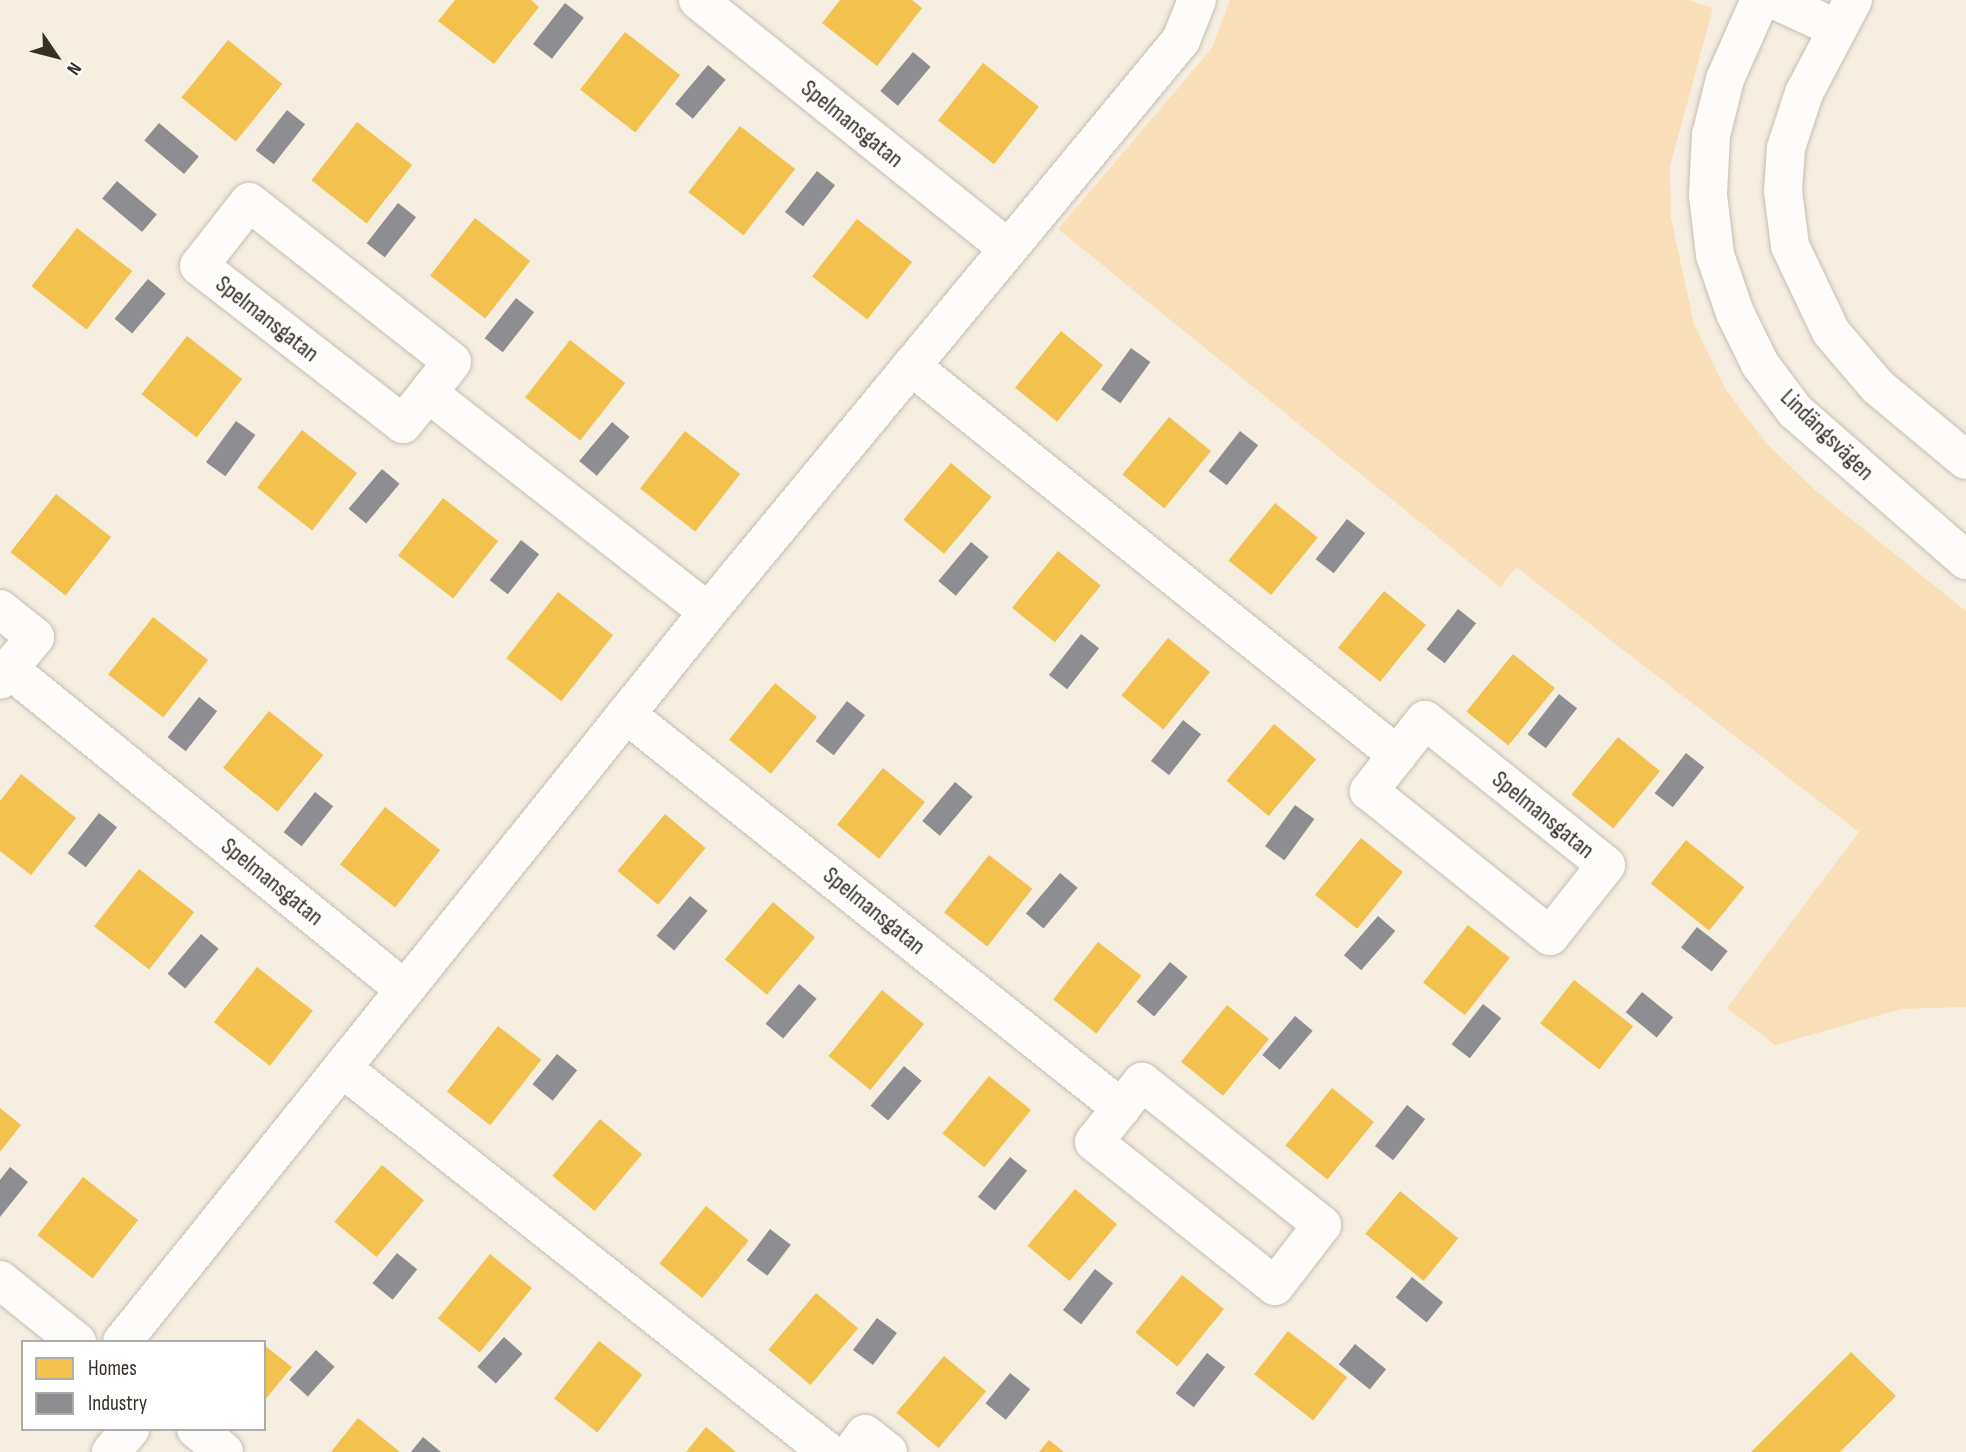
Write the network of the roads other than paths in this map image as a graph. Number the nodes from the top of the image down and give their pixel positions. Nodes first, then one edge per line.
1 (698, 0) edge
2 (1197, 0) edge
3 (1760, 0) edge
4 (1776, 0) edge
5 (1844, 14) edge
6 (1006, 247) junction
7 (911, 366) junction
8 (428, 393) junction
9 (1966, 460) edge
10 (1966, 560) edge
11 (0, 609) edge
12 (708, 612) junction
13 (4, 674) edge
14 (626, 714) junction
15 (1397, 755) junction
16 (404, 989) junction
17 (342, 1068) junction
18 (1121, 1108) junction
19 (0, 1280) edge
20 (75, 1340) edge
21 (124, 1340) edge
22 (128, 1431) edge
23 (198, 1431) edge
24 (111, 1452) edge
25 (224, 1452) edge
26 (828, 1452) edge
27 (852, 1452) edge
28 (888, 1452) edge

1 - 6 street, Spelmansgatan
2 - 6 street
3 - 10 street, Lindängsvägen
4 - 5 street
5 - 9 street
6 - 7 street
7 - 12 street
7 - 15 street
8 - 8 street, Spelmansgatan
8 - 12 street
11 - 13 street, Spelmansgatan
12 - 14 street
13 - 16 street, Spelmansgatan
14 - 16 street
14 - 18 street, Spelmansgatan
15 - 15 street, Spelmansgatan
16 - 17 street
17 - 21 street
17 - 26 street
18 - 18 street
19 - 20 street
22 - 24 street
23 - 25 street
27 - 28 street

